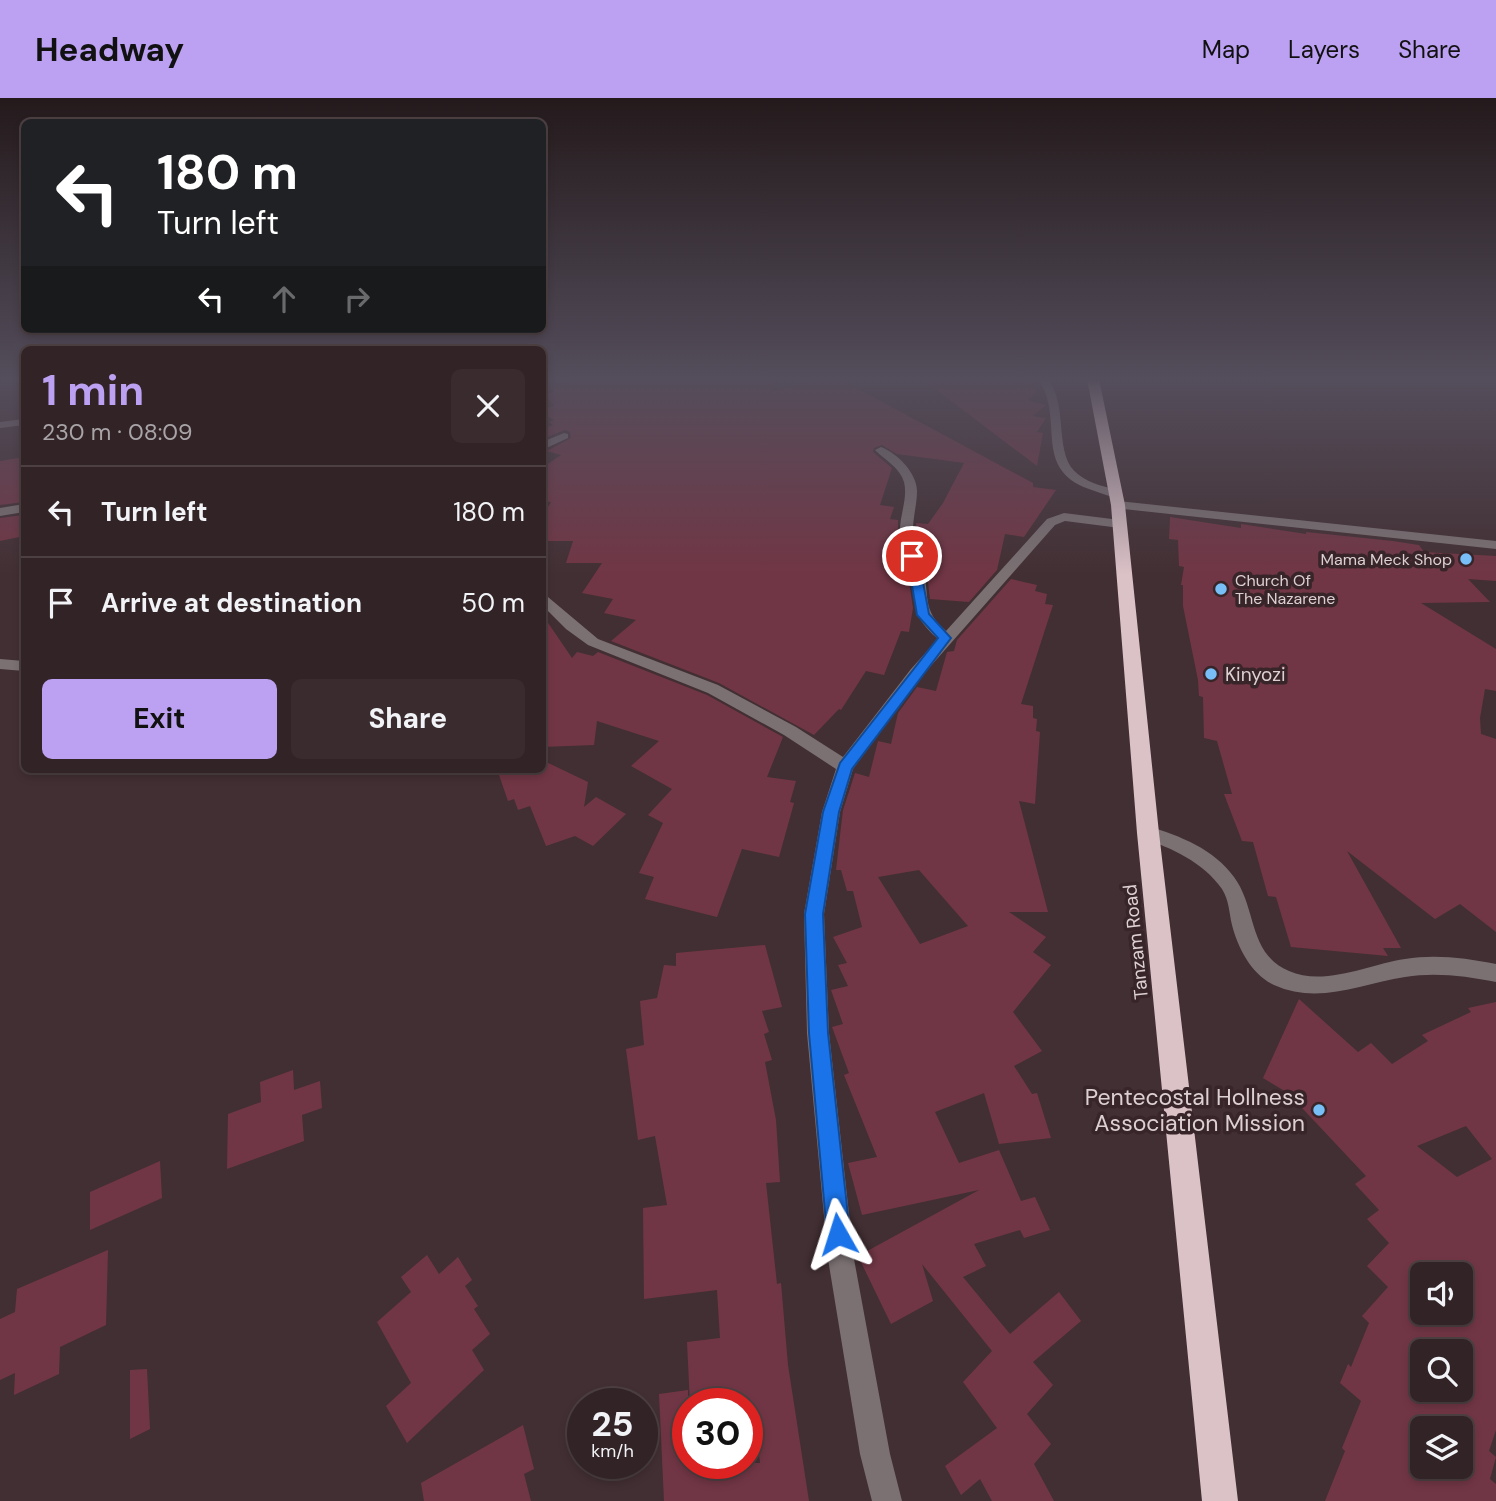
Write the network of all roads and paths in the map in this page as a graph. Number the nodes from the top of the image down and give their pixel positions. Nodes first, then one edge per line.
1 (1058, 444) edge
2 (1106, 444) edge
3 (881, 450) dead end
4 (21, 508) edge
5 (1118, 508) junction
6 (0, 512) edge
7 (1496, 545) edge
8 (546, 600) edge
9 (945, 638) junction
10 (0, 664) edge
11 (21, 666) edge
12 (845, 767) junction
13 (1148, 833) junction
14 (1496, 973) edge
15 (887, 1501) edge
16 (1220, 1501) edge

1 - 5 street
2 - 5 highway, Tanzam Road
3 - 9 street
4 - 6 street
5 - 7 street
5 - 9 street
5 - 13 highway, Tanzam Road
8 - 12 street
9 - 12 street
10 - 11 street
12 - 15 street
13 - 14 street
13 - 16 highway, Tanzam Road

